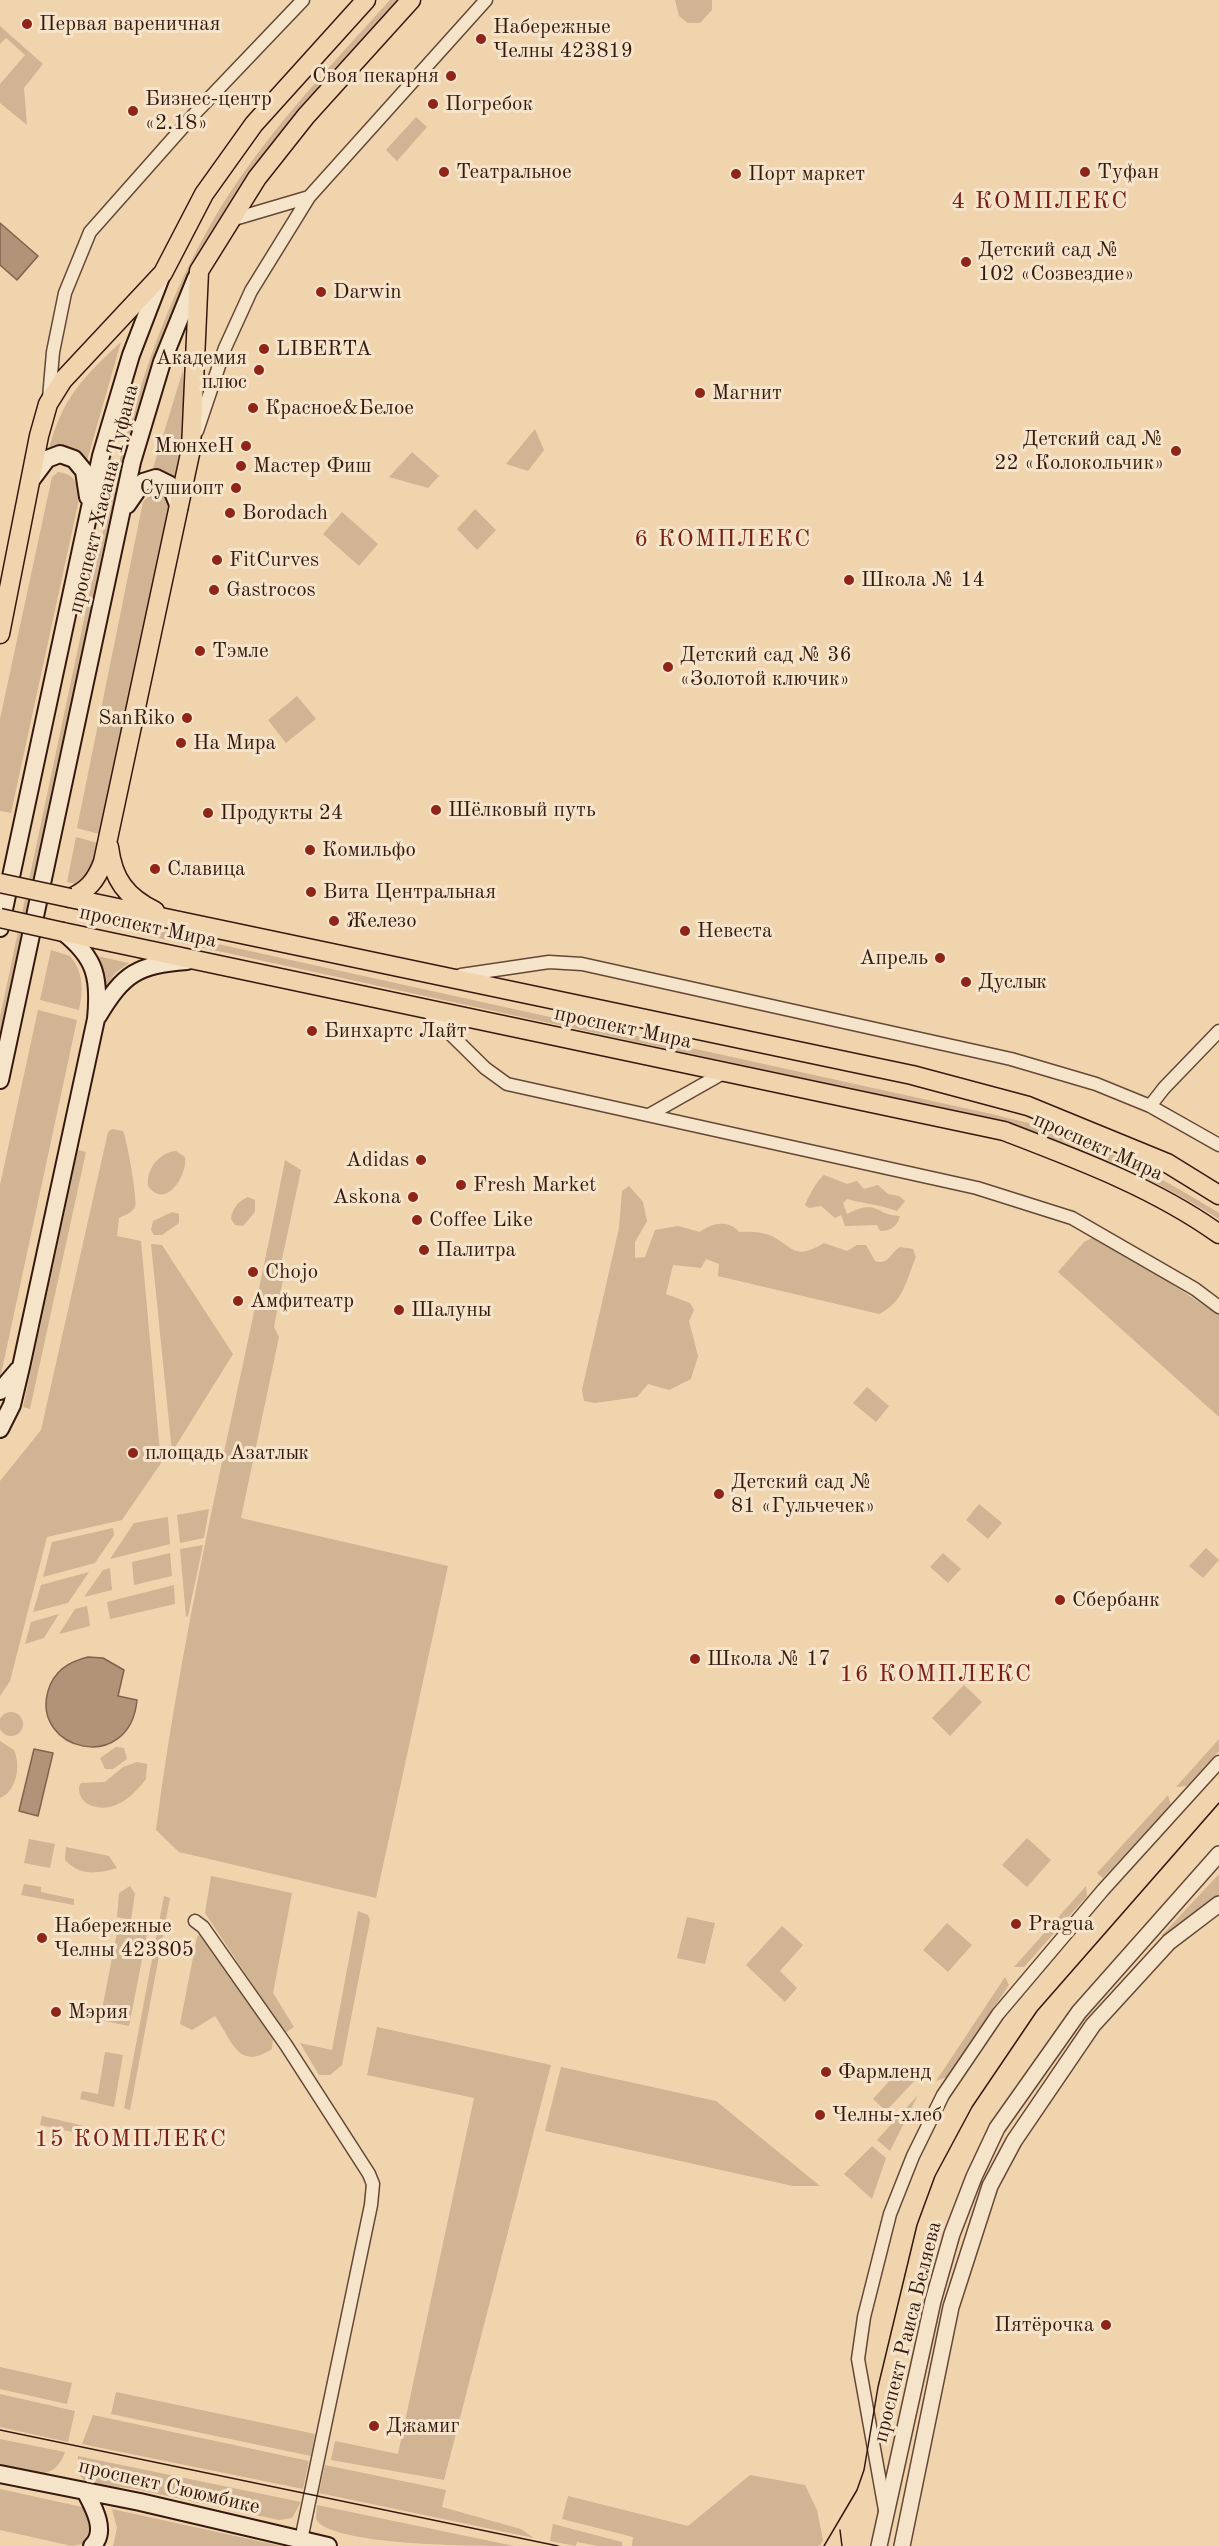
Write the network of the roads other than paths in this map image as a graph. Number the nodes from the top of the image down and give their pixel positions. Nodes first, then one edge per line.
1 (303, 0) edge
2 (366, 0) edge
3 (411, 0) edge
4 (486, 0) edge
5 (309, 196) junction
6 (231, 220) junction
7 (199, 271) junction
8 (163, 273) junction
9 (48, 404) junction
10 (191, 449) junction
11 (32, 479) junction
12 (90, 507) junction
13 (179, 507) junction
14 (121, 513) junction
15 (0, 634) edge
16 (109, 840) junction
17 (0, 883) edge
18 (70, 898) junction
19 (0, 918) edge
20 (167, 918) junction
21 (0, 927) edge
22 (63, 932) junction
23 (196, 960) junction
24 (424, 974) junction
25 (427, 1011) junction
26 (96, 1019) junction
27 (1219, 1031) edge
28 (725, 1072) junction
29 (0, 1080) edge
30 (1150, 1106) junction
31 (649, 1114) junction
32 (1219, 1145) edge
33 (1219, 1194) edge
34 (1219, 1233) edge
35 (1219, 1307) edge
36 (21, 1367) junction
37 (0, 1391) edge
38 (0, 1429) edge
39 (1219, 1762) edge
40 (1219, 1854) edge
41 (1219, 1904) edge
42 (195, 1921) dead end
43 (0, 2474) edge
44 (85, 2491) junction
45 (885, 2513) junction
46 (301, 2540) junction
47 (92, 2546) edge
48 (328, 2546) edge
49 (879, 2546) edge
50 (902, 2546) edge

1 - 9 street
2 - 8 main road, проспект Хасана Туфана
3 - 6 main road, проспект Хасана Туфана
4 - 5 street
5 - 6 street
5 - 10 street
6 - 7 main road, проспект Хасана Туфана
7 - 10 main road
7 - 14 main road, проспект Хасана Туфана
8 - 9 main road
8 - 12 main road, проспект Хасана Туфана
9 - 11 main road
10 - 13 main road
11 - 12 main road
11 - 15 main road
12 - 21 main road, проспект Хасана Туфана
13 - 14 main road
13 - 16 main road
14 - 29 main road, проспект Хасана Туфана
16 - 18 main road
16 - 20 main road
17 - 18 main road, проспект Мира, bridge
18 - 20 main road, проспект Мира
19 - 22 main road, проспект Мира, bridge
20 - 24 main road, проспект Мира
22 - 23 main road, проспект Мира
22 - 26 main road
23 - 25 main road, проспект Мира
23 - 26 main road
24 - 30 street
24 - 33 main road, проспект Мира
25 - 28 main road, проспект Мира
25 - 31 street
26 - 36 main road
27 - 30 street
28 - 31 street
28 - 34 main road, проспект Мира
30 - 32 street
31 - 35 street
36 - 37 main road
36 - 38 main road
39 - 45 street
40 - 45 street, проспект Раиса Беляева
41 - 50 street, проспект Раиса Беляева
42 - 46 street
43 - 44 main road, проспект Сююмбике
44 - 46 main road, проспект Сююмбике
44 - 47 main road
45 - 49 street, проспект Раиса Беляева
46 - 48 main road, проспект Сююмбике

